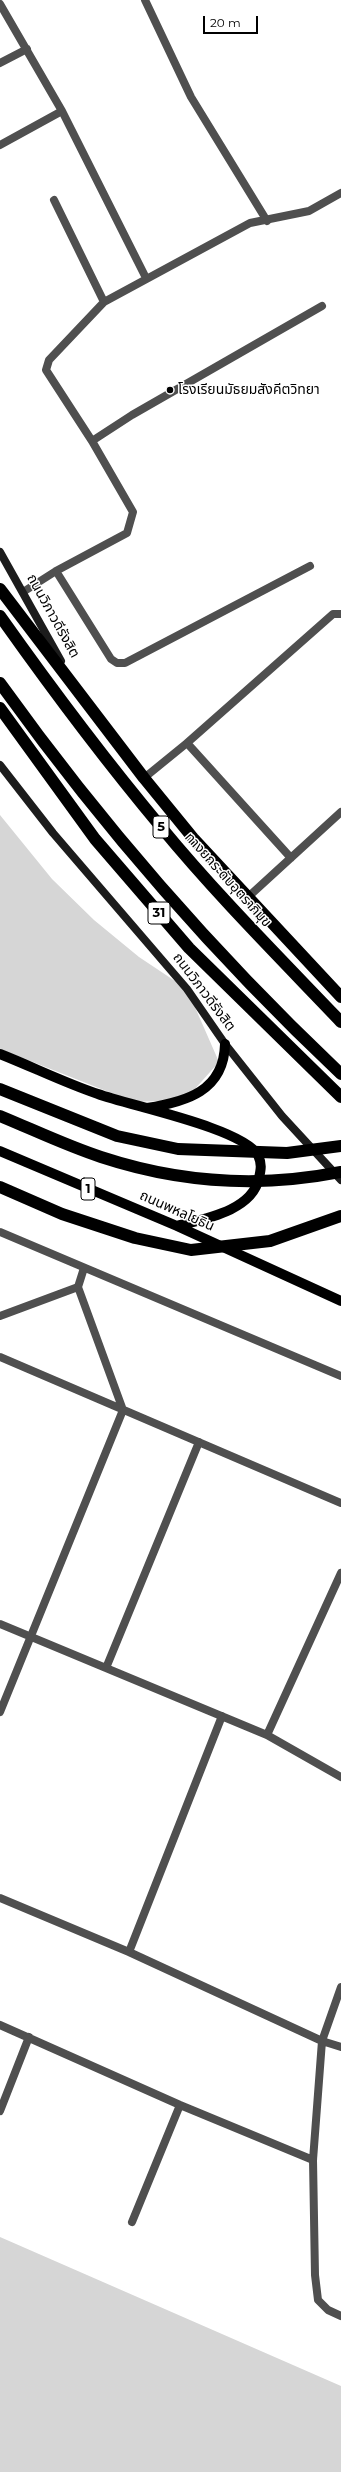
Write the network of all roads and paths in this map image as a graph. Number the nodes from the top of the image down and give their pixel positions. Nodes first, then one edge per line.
1 (145, 0) edge
2 (0, 4) edge
3 (27, 49) junction
4 (0, 63) edge
5 (62, 111) junction
6 (0, 145) edge
7 (341, 193) edge
8 (54, 200) dead end
9 (267, 221) junction
10 (146, 278) junction
11 (104, 302) junction
12 (322, 306) dead end
13 (92, 441) junction
14 (0, 552) edge
15 (310, 566) dead end
16 (56, 571) junction
17 (0, 589) edge
18 (23, 592) junction
19 (341, 614) edge
20 (0, 616) edge
21 (0, 683) edge
22 (80, 695) junction
23 (0, 708) edge
24 (187, 743) junction
25 (0, 765) edge
26 (144, 778) junction
27 (341, 812) edge
28 (291, 858) junction
29 (247, 898) junction
30 (341, 997) edge
31 (341, 1022) edge
32 (225, 1044) junction
33 (0, 1054) edge
34 (341, 1074) edge
35 (0, 1089) edge
36 (341, 1097) edge
37 (143, 1108) junction
38 (0, 1116) edge
39 (341, 1146) edge
40 (0, 1151) edge
41 (341, 1172) edge
42 (341, 1180) edge
43 (0, 1187) edge
44 (341, 1216) edge
45 (177, 1226) junction
46 (0, 1232) edge
47 (84, 1268) junction
48 (78, 1287) junction
49 (341, 1301) edge
50 (0, 1316) edge
51 (0, 1357) edge
52 (341, 1376) edge
53 (123, 1410) junction
54 (199, 1442) junction
55 (341, 1504) edge
56 (341, 1573) edge
57 (0, 1624) edge
58 (30, 1637) junction
59 (106, 1668) junction
60 (0, 1712) edge
61 (222, 1716) junction
62 (268, 1735) junction
63 (341, 1777) edge
64 (0, 1898) edge
65 (129, 1952) junction
66 (341, 1987) edge
67 (0, 2025) edge
68 (29, 2037) junction
69 (322, 2041) junction
70 (341, 2047) edge
71 (180, 2105) junction
72 (0, 2111) edge
73 (313, 2160) junction
74 (132, 2222) dead end
75 (341, 2316) edge

1 - 9 lane
2 - 3 lane
3 - 4 lane
3 - 5 lane
5 - 6 lane
5 - 10 lane
7 - 9 lane
8 - 11 lane
9 - 10 lane
10 - 11 lane
11 - 13 lane
12 - 13 lane
13 - 16 lane
14 - 18 main road, ถนนวิภาวดีรังสิต
15 - 16 lane
16 - 18 lane
17 - 22 highway, ถนนวิภาวดีรังสิต
18 - 22 main road, ถนนวิภาวดีรังสิต
19 - 24 lane
20 - 31 highway, ทางยกระดับอุตราภิมุข / 5
21 - 34 highway
22 - 26 highway, ถนนวิภาวดีรังสิต
23 - 36 highway, ถนนวิภาวดีรังสิต / 31
24 - 26 lane
24 - 28 lane
25 - 32 main road, ถนนวิภาวดีรังสิต / 31
26 - 29 highway, ถนนวิภาวดีรังสิต
27 - 28 lane
28 - 29 lane
29 - 30 highway, ถนนวิภาวดีรังสิต
32 - 37 main road
32 - 42 main road, ถนนวิภาวดีรังสิต / 31
33 - 37 main road
35 - 39 highway
37 - 45 main road
38 - 41 highway
40 - 45 main road, ถนนพหลโยธิน / 1
43 - 44 highway
45 - 49 main road, ถนนพหลโยธิน / 1
46 - 47 lane
47 - 48 lane
47 - 52 lane
48 - 50 lane
48 - 53 lane
51 - 53 lane
53 - 54 lane
53 - 58 lane
54 - 55 lane
54 - 59 lane
56 - 62 lane
57 - 58 lane
58 - 59 lane
58 - 60 lane
59 - 61 lane
61 - 62 lane
61 - 65 lane
62 - 63 lane
64 - 65 lane
65 - 69 lane
66 - 69 lane
67 - 68 lane
68 - 71 lane
68 - 72 lane
69 - 70 lane
69 - 73 lane
71 - 73 lane
71 - 74 lane
73 - 75 lane

